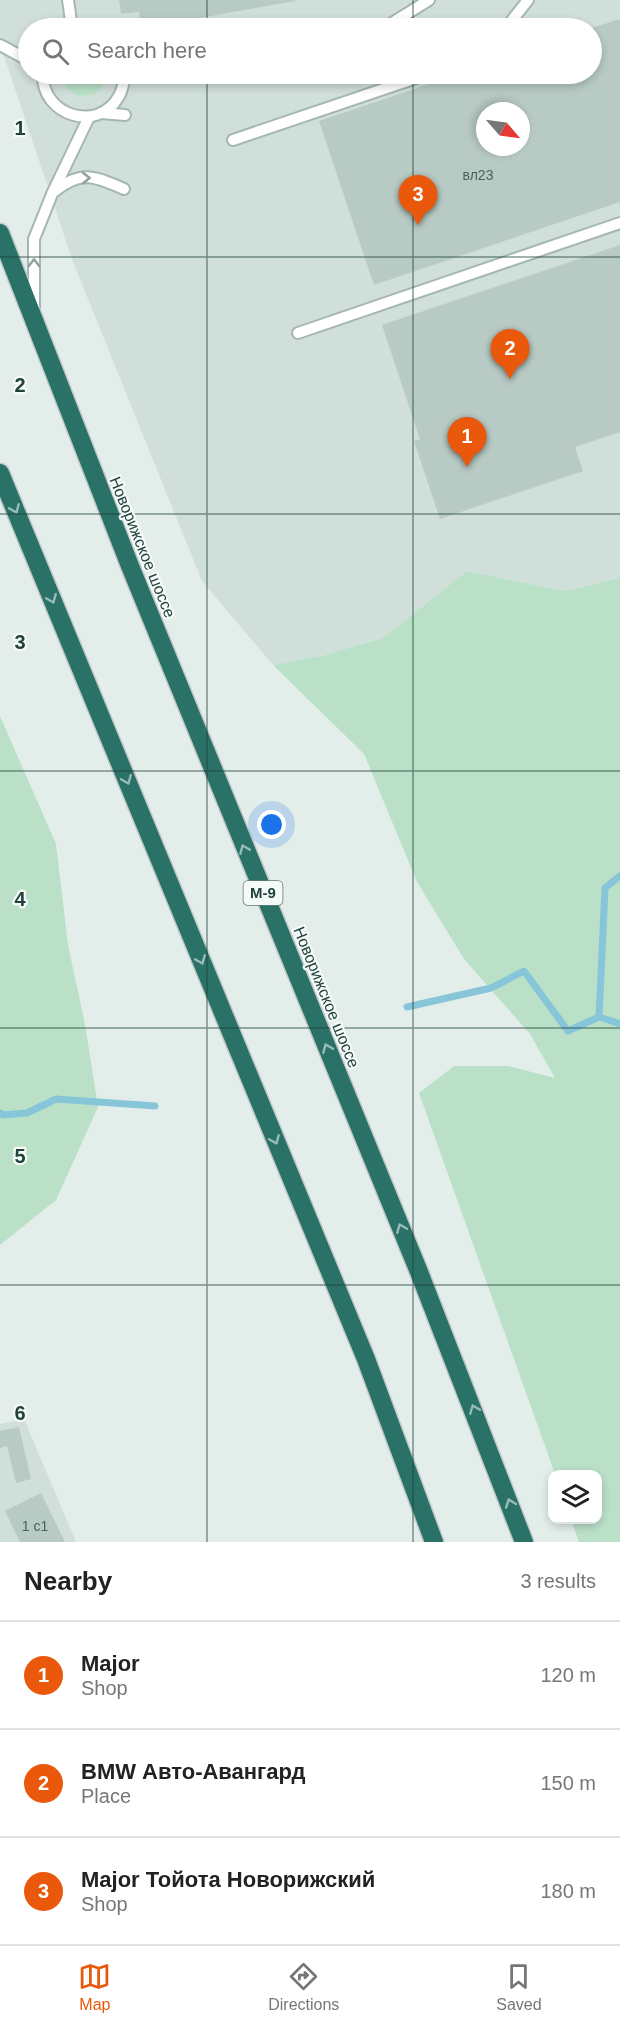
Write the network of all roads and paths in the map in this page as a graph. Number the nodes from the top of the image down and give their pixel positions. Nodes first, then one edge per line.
1 (68, 0) edge
2 (429, 0) edge
3 (528, 0) edge
4 (71, 18) edge
5 (400, 18) edge
6 (514, 18) edge
7 (0, 45) edge
8 (18, 55) edge
9 (45, 84) edge
10 (122, 84) edge
11 (398, 84) edge
12 (101, 113) junction
13 (125, 115) dead end
14 (90, 117) junction
15 (233, 140) dead end
16 (123, 189) dead end
17 (52, 194) junction
18 (620, 223) edge
19 (0, 232) edge
20 (34, 321) junction
21 (298, 333) dead end
22 (0, 473) edge
23 (434, 1542) edge
24 (524, 1542) edge

1 - 4 lane
2 - 5 lane
3 - 6 lane
7 - 8 lane
9 - 14 lane
10 - 12 lane
11 - 15 lane
12 - 13 lane
12 - 14 lane
14 - 17 lane
17 -> 16 lane
20 -> 17 lane
18 - 21 lane
19 - 20 highway, Новорижское шоссе / М-9
24 -> 20 highway, Новорижское шоссе / М-9
22 -> 23 highway

